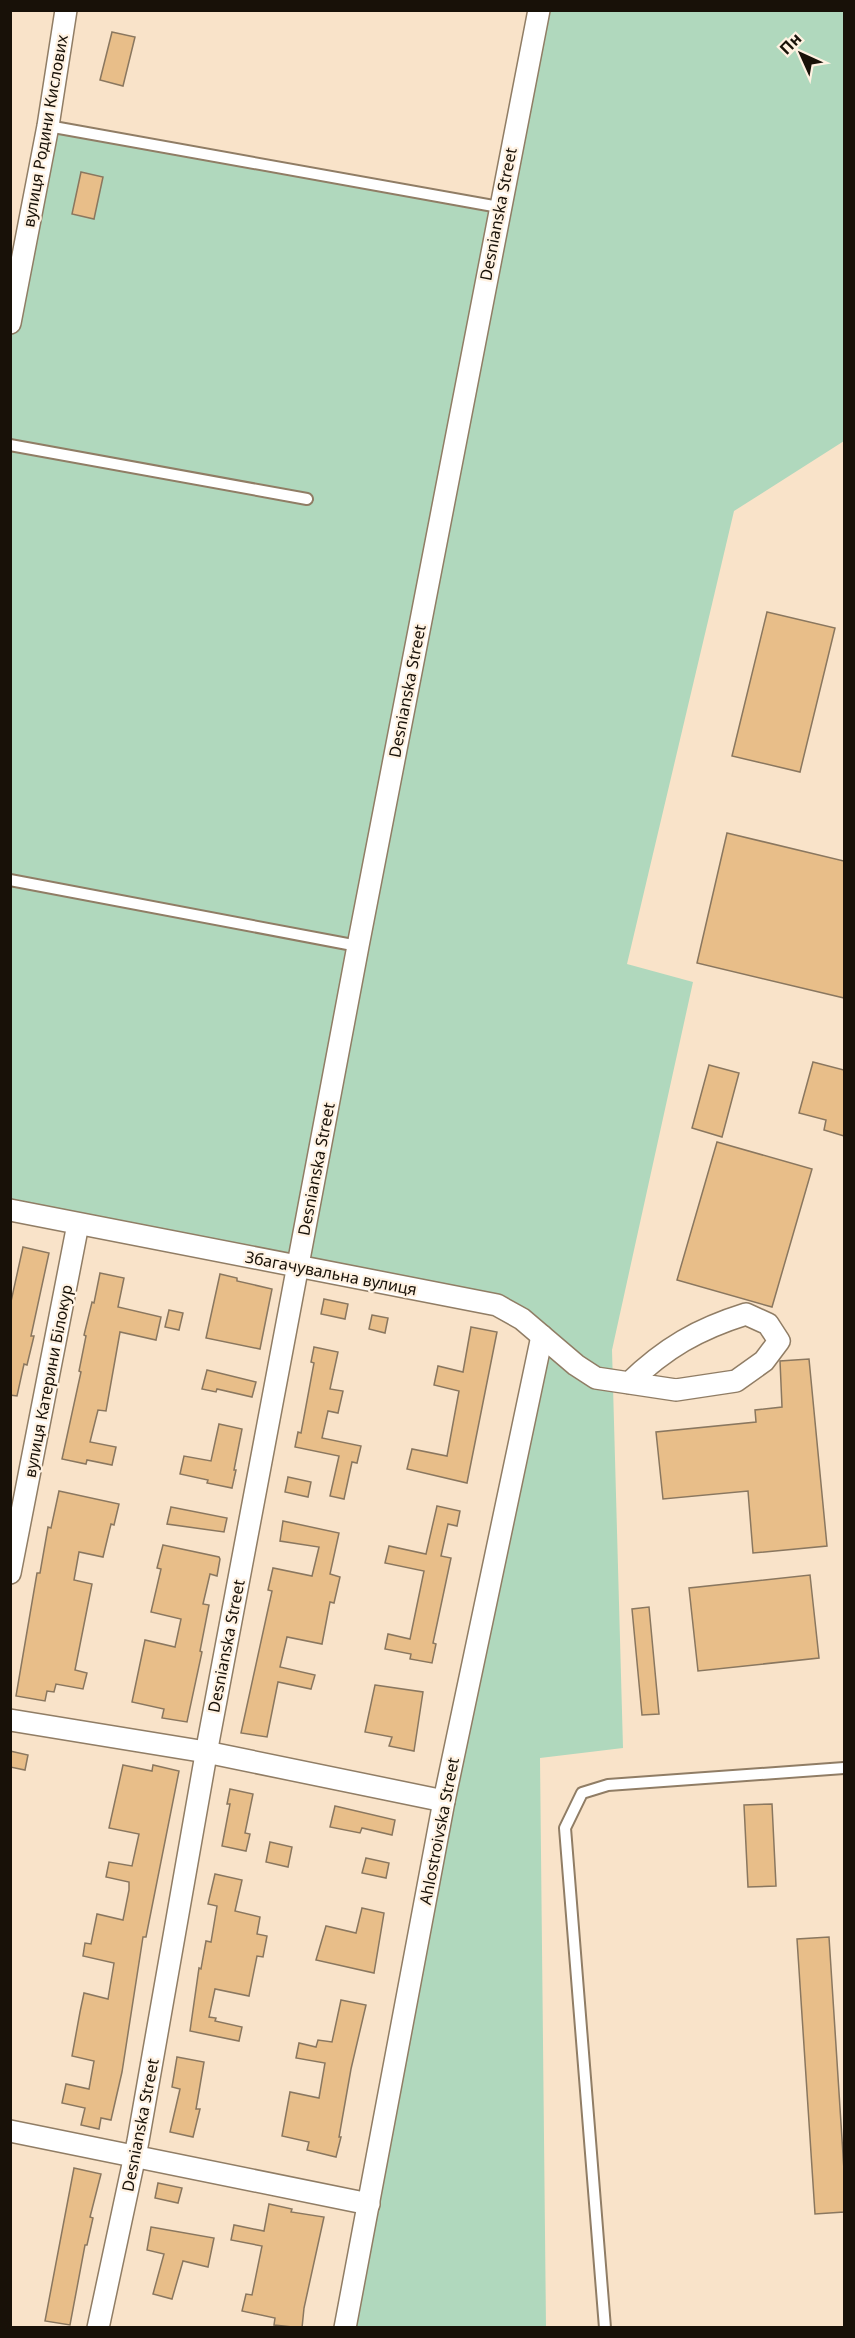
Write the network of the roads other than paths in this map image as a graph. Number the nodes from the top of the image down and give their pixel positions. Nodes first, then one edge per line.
1 (66, 10) edge
2 (539, 10) edge
3 (48, 126) junction
4 (499, 207) junction
5 (10, 323) edge
6 (10, 445) edge
7 (307, 499) dead end
8 (10, 880) edge
9 (358, 946) junction
10 (10, 1210) edge
11 (78, 1224) junction
12 (298, 1267) junction
13 (542, 1336) junction
14 (629, 1383) junction
15 (10, 1573) edge
16 (10, 1720) edge
17 (206, 1752) junction
18 (844, 1768) edge
19 (444, 1801) junction
20 (10, 2131) edge
21 (135, 2156) junction
22 (369, 2204) junction
23 (98, 2328) edge
24 (345, 2328) edge
25 (605, 2328) edge

1 - 3 street, вулиця Родини Кислових
2 - 4 street, Desnianska Street
3 - 4 lane
3 - 5 street, вулиця Родини Кислових
4 - 9 street, Desnianska Street
6 - 7 lane
8 - 9 lane
9 - 12 street, Desnianska Street
10 - 11 street, Збагачувальна вулиця
11 - 12 street, Збагачувальна вулиця
11 - 15 street, вулиця Катерини Білокур
12 - 13 street, Збагачувальна вулиця
12 - 17 street, Desnianska Street
13 - 14 street, Збагачувальна вулиця
13 - 19 street, Ahlostroivska Street
14 - 14 street, Збагачувальна вулиця
16 - 17 street
17 - 19 street
17 - 21 street, Desnianska Street
18 - 25 lane
19 - 22 street, Ahlostroivska Street
20 - 21 street
21 - 22 street
21 - 23 street, Desnianska Street
22 - 24 street, Ahlostroivska Street

